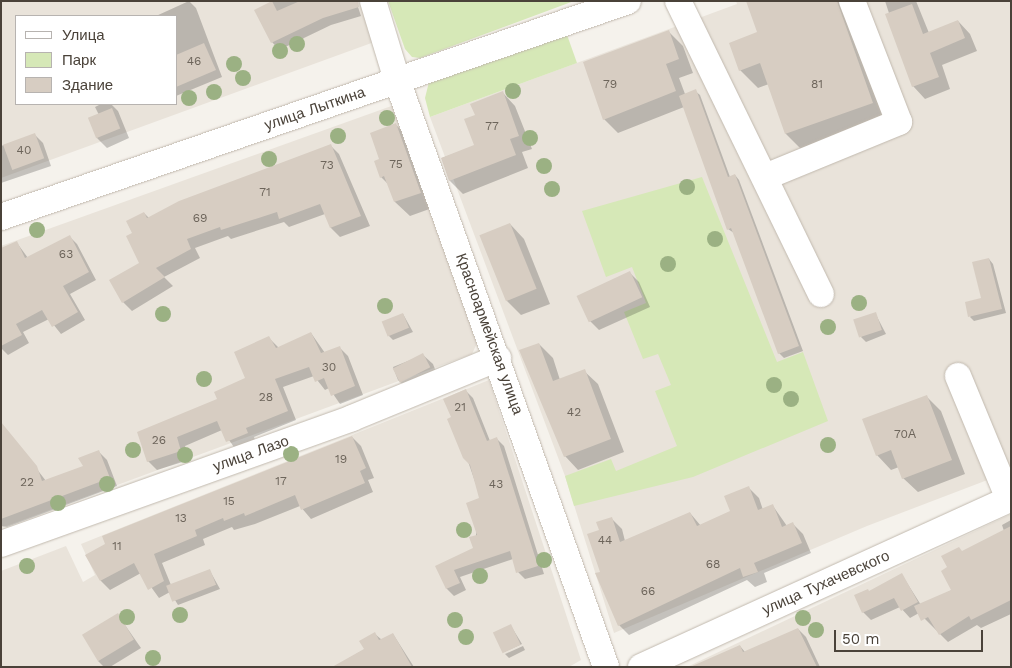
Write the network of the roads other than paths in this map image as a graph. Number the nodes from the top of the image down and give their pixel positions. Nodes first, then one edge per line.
1 (373, 1) edge
2 (628, 1) edge
3 (678, 1) edge
4 (852, 1) edge
5 (600, 6) edge
6 (397, 80) junction
7 (764, 177) junction
8 (1, 217) edge
9 (821, 294) dead end
10 (498, 358) junction
11 (958, 376) dead end
12 (1010, 499) edge
13 (1, 544) edge
14 (606, 667) edge
15 (641, 667) edge

1 - 6 street, Красноармейская улица
2 - 5 street, улица Лыткина
3 - 7 street
4 - 7 street
5 - 6 street, улица Лыткина
6 - 8 street, улица Лыткина
6 - 10 street, Красноармейская улица
7 - 9 street
10 - 13 street, улица Лазо
10 - 14 street, Красноармейская улица
11 - 12 street
12 - 15 street, улица Тухачевского

